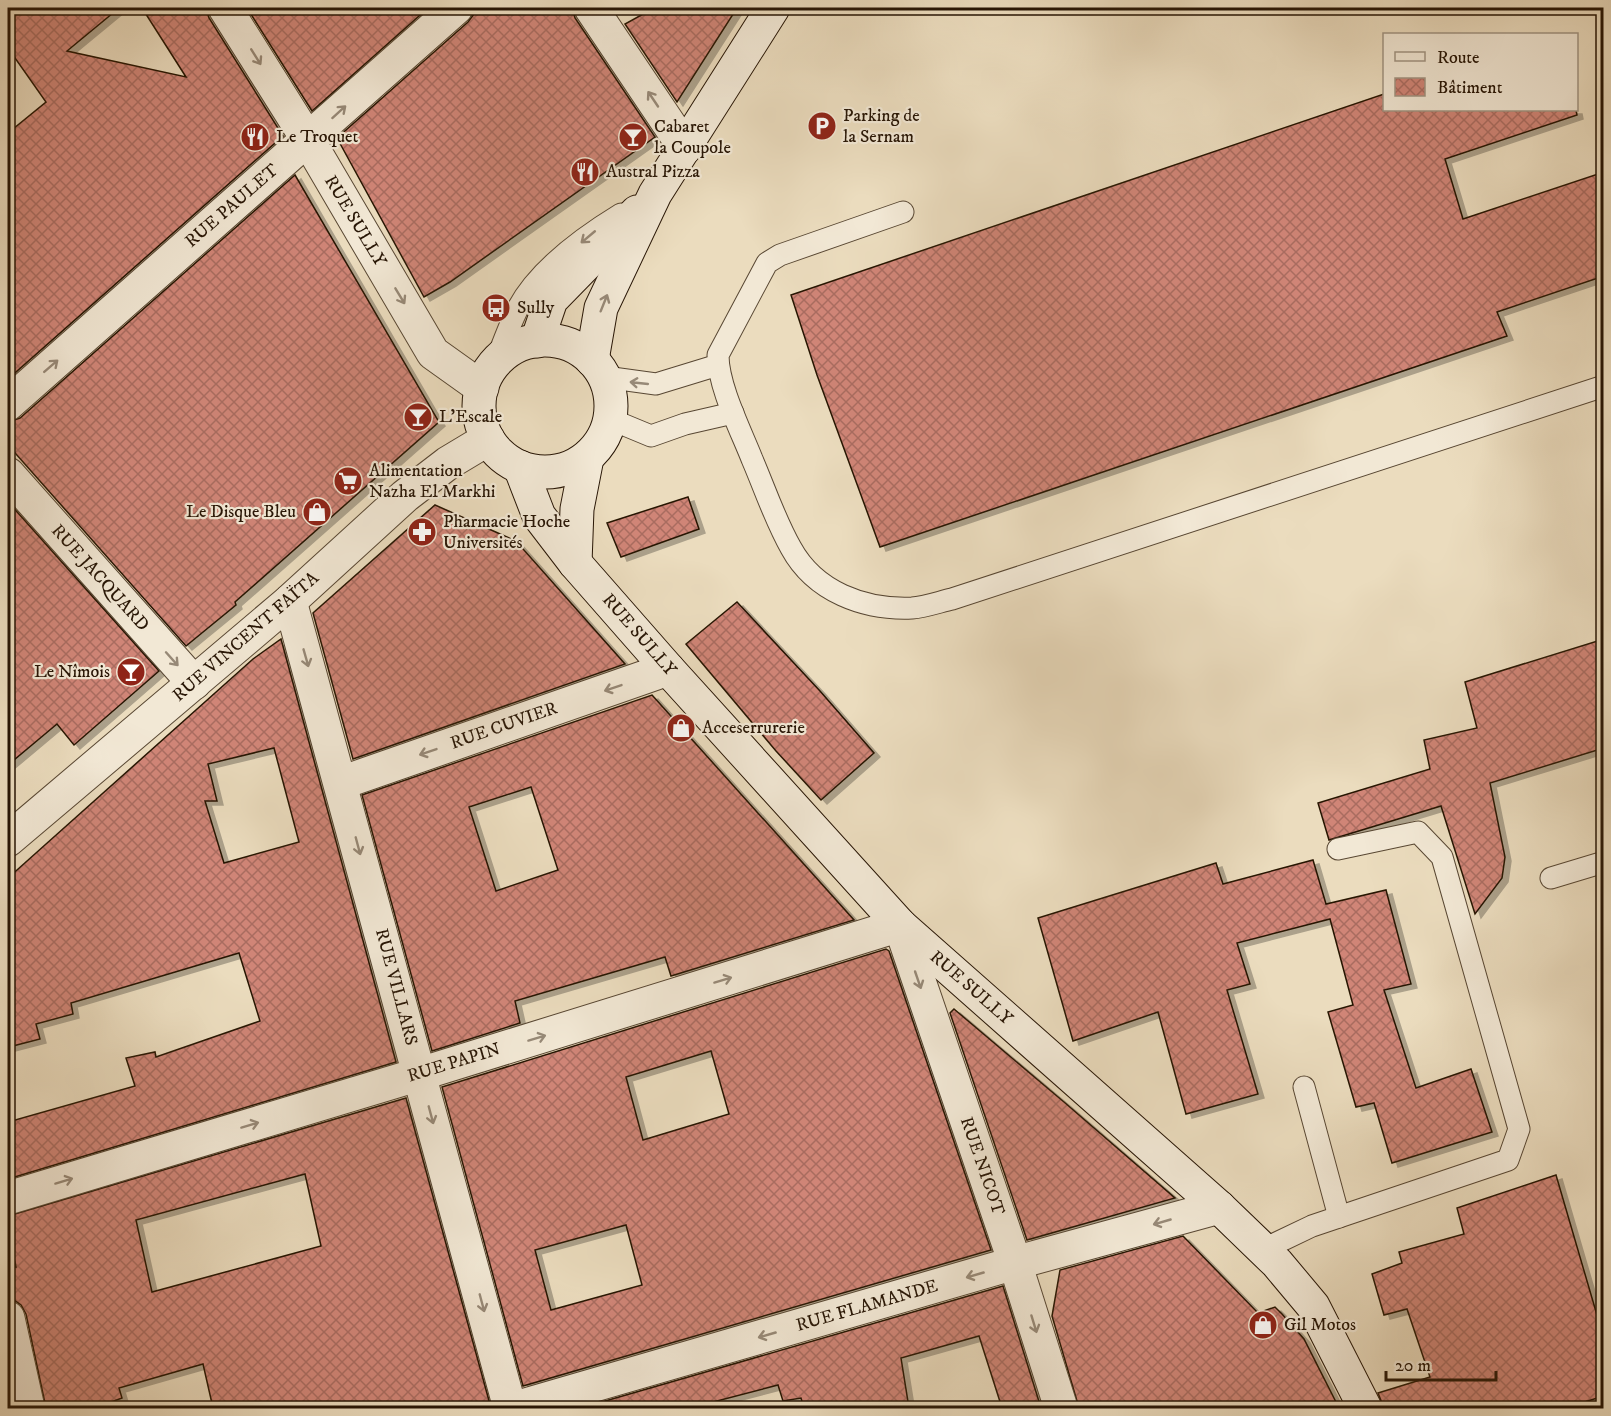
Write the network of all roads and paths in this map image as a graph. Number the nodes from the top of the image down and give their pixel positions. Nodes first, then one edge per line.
1 (225, 8) edge
2 (456, 8) edge
3 (591, 8) edge
4 (772, 8) edge
5 (308, 140) junction
6 (685, 148) junction
7 (655, 194) junction
8 (903, 212) dead end
9 (537, 341) junction
10 (718, 365) junction
11 (599, 368) junction
12 (488, 376) junction
13 (1604, 386) edge
14 (8, 404) edge
15 (733, 413) junction
16 (610, 419) junction
17 (488, 439) junction
18 (587, 458) junction
19 (520, 467) junction
20 (8, 474) edge
21 (575, 563) junction
22 (290, 601) junction
23 (668, 669) junction
24 (194, 682) junction
25 (341, 783) junction
26 (8, 840) edge
27 (1338, 849) dead end
28 (1604, 862) edge
29 (1551, 878) dead end
30 (900, 925) junction
31 (420, 1074) junction
32 (1305, 1087) dead end
33 (8, 1198) edge
34 (1219, 1207) junction
35 (1339, 1217) junction
36 (1264, 1249) junction
37 (1015, 1263) junction
38 (8, 1318) edge
39 (28, 1408) edge
40 (510, 1408) edge
41 (515, 1408) edge
42 (1061, 1408) edge
43 (1365, 1408) edge

1 -> 5 street, RUE SULLY
5 -> 2 street, RUE PAULET
6 -> 3 street
4 - 6 street
5 -> 12 street, RUE SULLY
14 -> 5 street, RUE PAULET
6 - 7 street
7 - 9 street
11 -> 7 street
7 -> 12 lane
8 - 10 lane
9 - 11 street
9 - 12 street
10 -> 11 lane
10 - 15 lane
11 - 16 street
12 - 17 street
13 - 15 lane
15 - 16 lane
16 - 18 street
17 - 19 street
17 - 22 street, RUE VINCENT FAÏTA
18 - 19 street
18 - 21 street
19 - 21 street, RUE SULLY
20 -> 24 street, RUE JACQUARD
21 - 23 street, RUE SULLY
22 - 24 street, RUE VINCENT FAÏTA
22 -> 25 street, RUE VILLARS
23 -> 25 street, RUE CUVIER
23 - 30 street, RUE SULLY
24 - 26 street, RUE VINCENT FAÏTA
25 -> 31 street, RUE VILLARS
27 - 35 lane
28 - 29 lane
31 -> 30 street, RUE PAPIN
30 - 34 street, RUE SULLY
30 -> 37 street, RUE NICOT
33 -> 31 street, RUE PAPIN
31 -> 40 street, RUE VILLARS
32 - 35 lane
34 - 36 street, RUE SULLY
34 -> 37 street, RUE FLAMANDE
35 - 36 lane
36 - 43 street, RUE SULLY
37 -> 41 street, RUE FLAMANDE
37 -> 42 street, RUE NICOT
38 - 39 street

